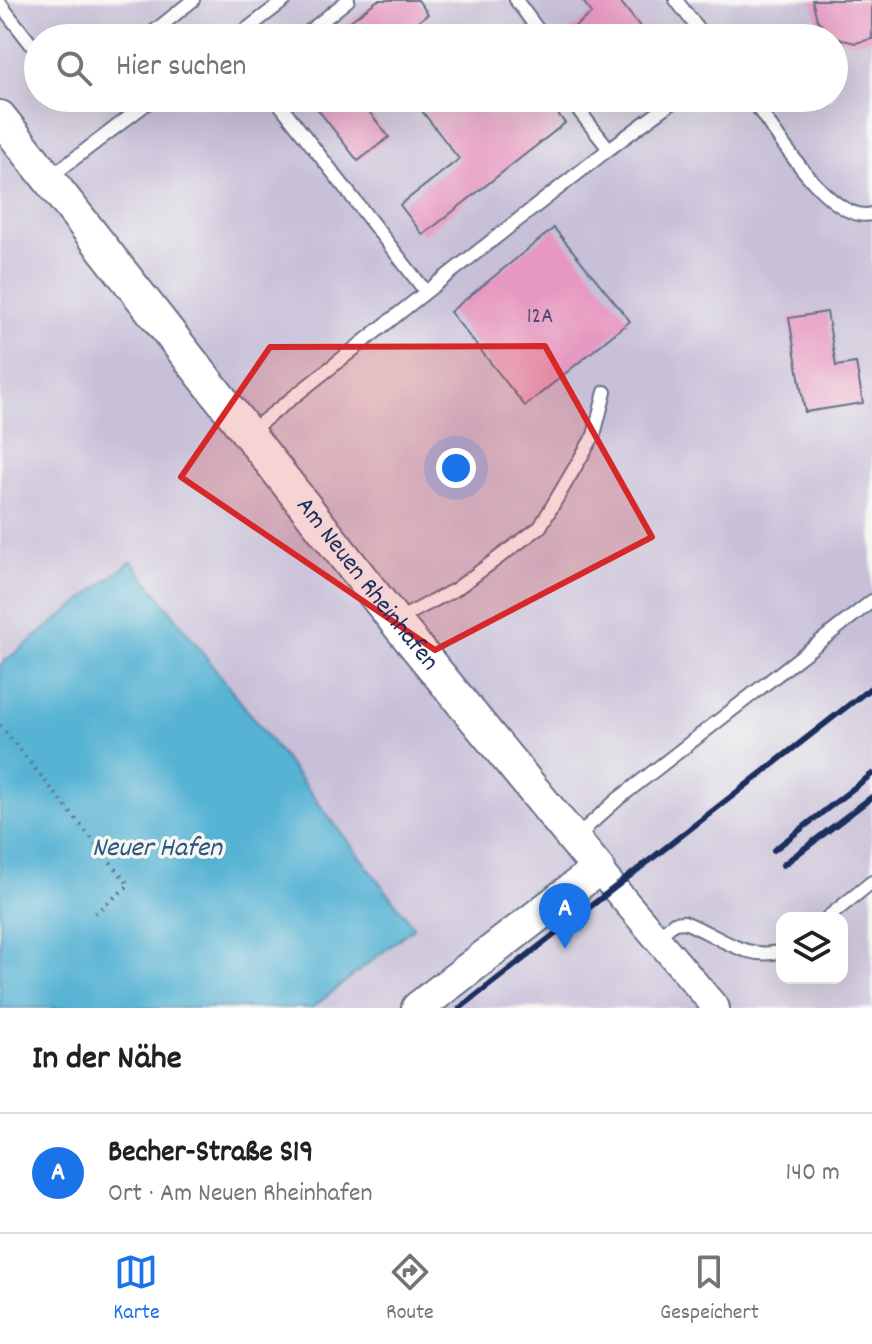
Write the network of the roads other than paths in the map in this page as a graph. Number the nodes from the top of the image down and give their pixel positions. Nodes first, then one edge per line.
1 (193, 0) edge
2 (285, 0) edge
3 (348, 0) edge
4 (516, 0) edge
5 (676, 0) edge
6 (0, 4) edge
7 (163, 24) edge
8 (253, 24) edge
9 (318, 24) edge
10 (534, 24) edge
11 (694, 24) edge
12 (24, 35) edge
13 (136, 112) edge
14 (286, 112) edge
15 (580, 112) edge
16 (659, 112) edge
17 (762, 112) edge
18 (7, 126) edge
19 (609, 149) junction
20 (49, 178) junction
21 (872, 214) edge
22 (426, 292) junction
23 (605, 392) dead end
24 (248, 433) junction
25 (872, 601) edge
26 (395, 621) junction
27 (577, 843) junction
28 (598, 869) junction
29 (872, 882) edge
30 (834, 912) edge
31 (657, 938) junction
32 (776, 953) edge
33 (418, 1008) edge
34 (716, 1008) edge

1 - 7 lane
2 - 8 lane
3 - 9 lane
4 - 10 lane
5 - 11 lane
6 - 12 lane
13 - 20 lane
14 - 22 lane
15 - 19 lane
16 - 19 lane
17 - 21 lane
18 - 20 street, Am Neuen Rheinhafen
19 - 22 lane
20 - 24 street, Am Neuen Rheinhafen
22 - 24 lane
23 - 26 lane
24 - 26 street, Am Neuen Rheinhafen
25 - 27 lane
26 - 27 street, Am Neuen Rheinhafen
27 - 28 street, Am Neuen Rheinhafen
28 - 31 street
28 - 33 street
29 - 30 lane
31 - 32 lane
31 - 34 street

